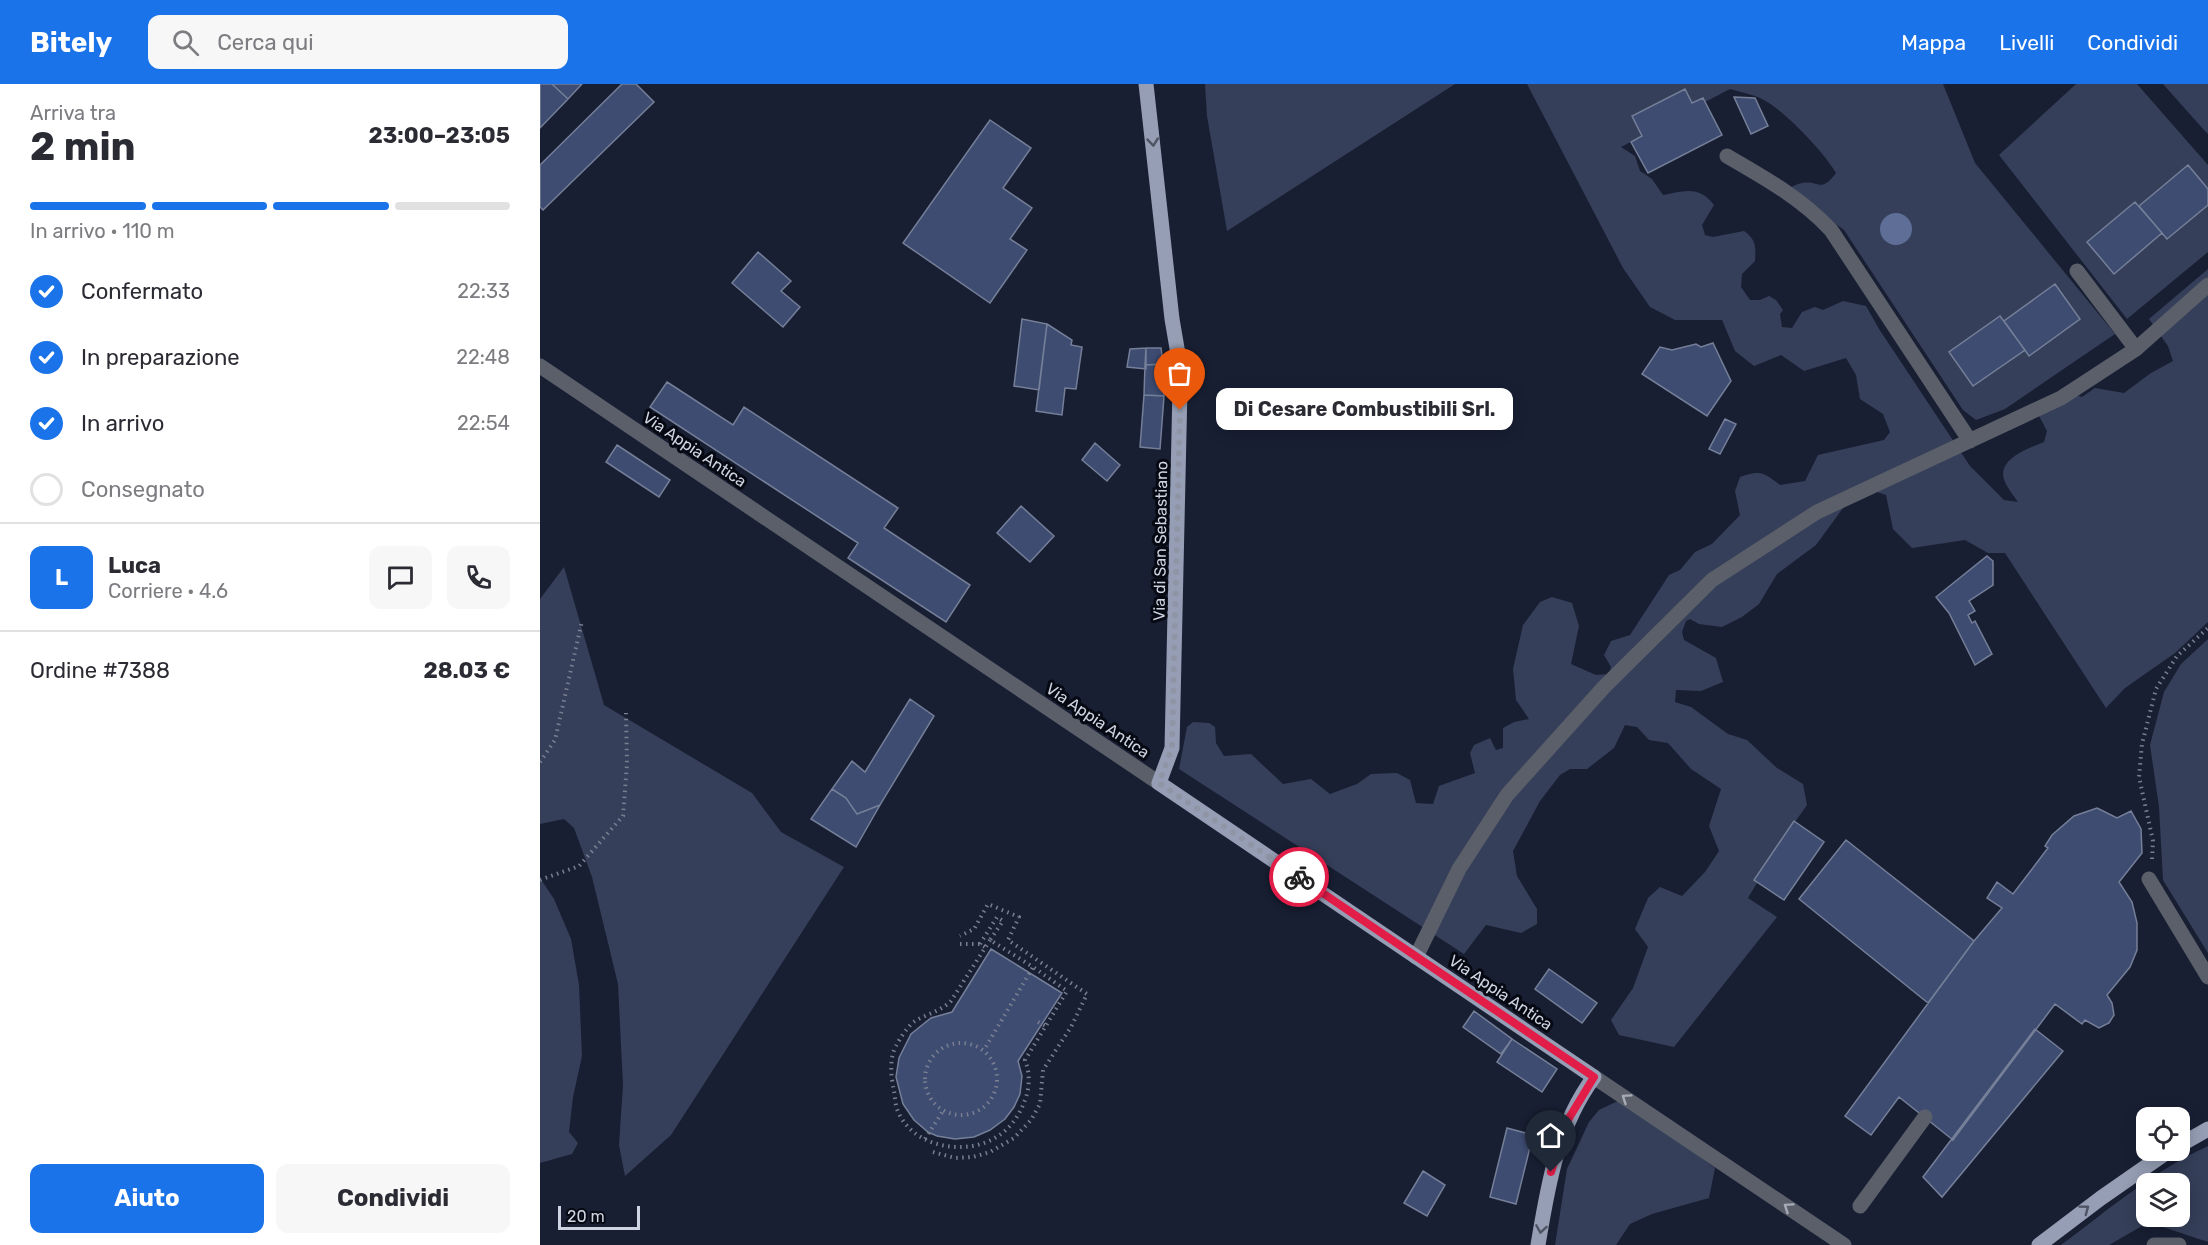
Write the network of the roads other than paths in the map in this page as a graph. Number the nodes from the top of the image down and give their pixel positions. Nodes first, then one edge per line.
1 (1146, 84) edge
2 (1727, 156) dead end
3 (2077, 271) dead end
4 (2208, 285) edge
5 (2136, 349) junction
6 (540, 366) edge
7 (1970, 441) junction
8 (1159, 783) junction
9 (2149, 879) road end
10 (1416, 957) junction
11 (2208, 977) edge
12 (1594, 1077) junction
13 (1925, 1117) dead end
14 (2208, 1130) edge
15 (2190, 1140) edge
16 (2154, 1161) edge
17 (1860, 1206) dead end
18 (1538, 1245) edge
19 (1844, 1245) edge
20 (2039, 1245) edge
21 (2154, 1245) edge
22 (2179, 1245) edge

1 -> 8 main road, Via di San Sebastiano
2 - 7 street
3 - 5 street
4 - 5 street
5 - 7 street
6 - 8 street, Via Appia Antica
7 - 10 street
8 - 10 main road, Via Appia Antica
9 - 11 street
10 - 12 main road, Via Appia Antica
12 -> 18 main road
19 -> 12 street, Via Appia Antica
13 - 17 street
14 - 15 main road
20 -> 16 main road
21 - 22 street

